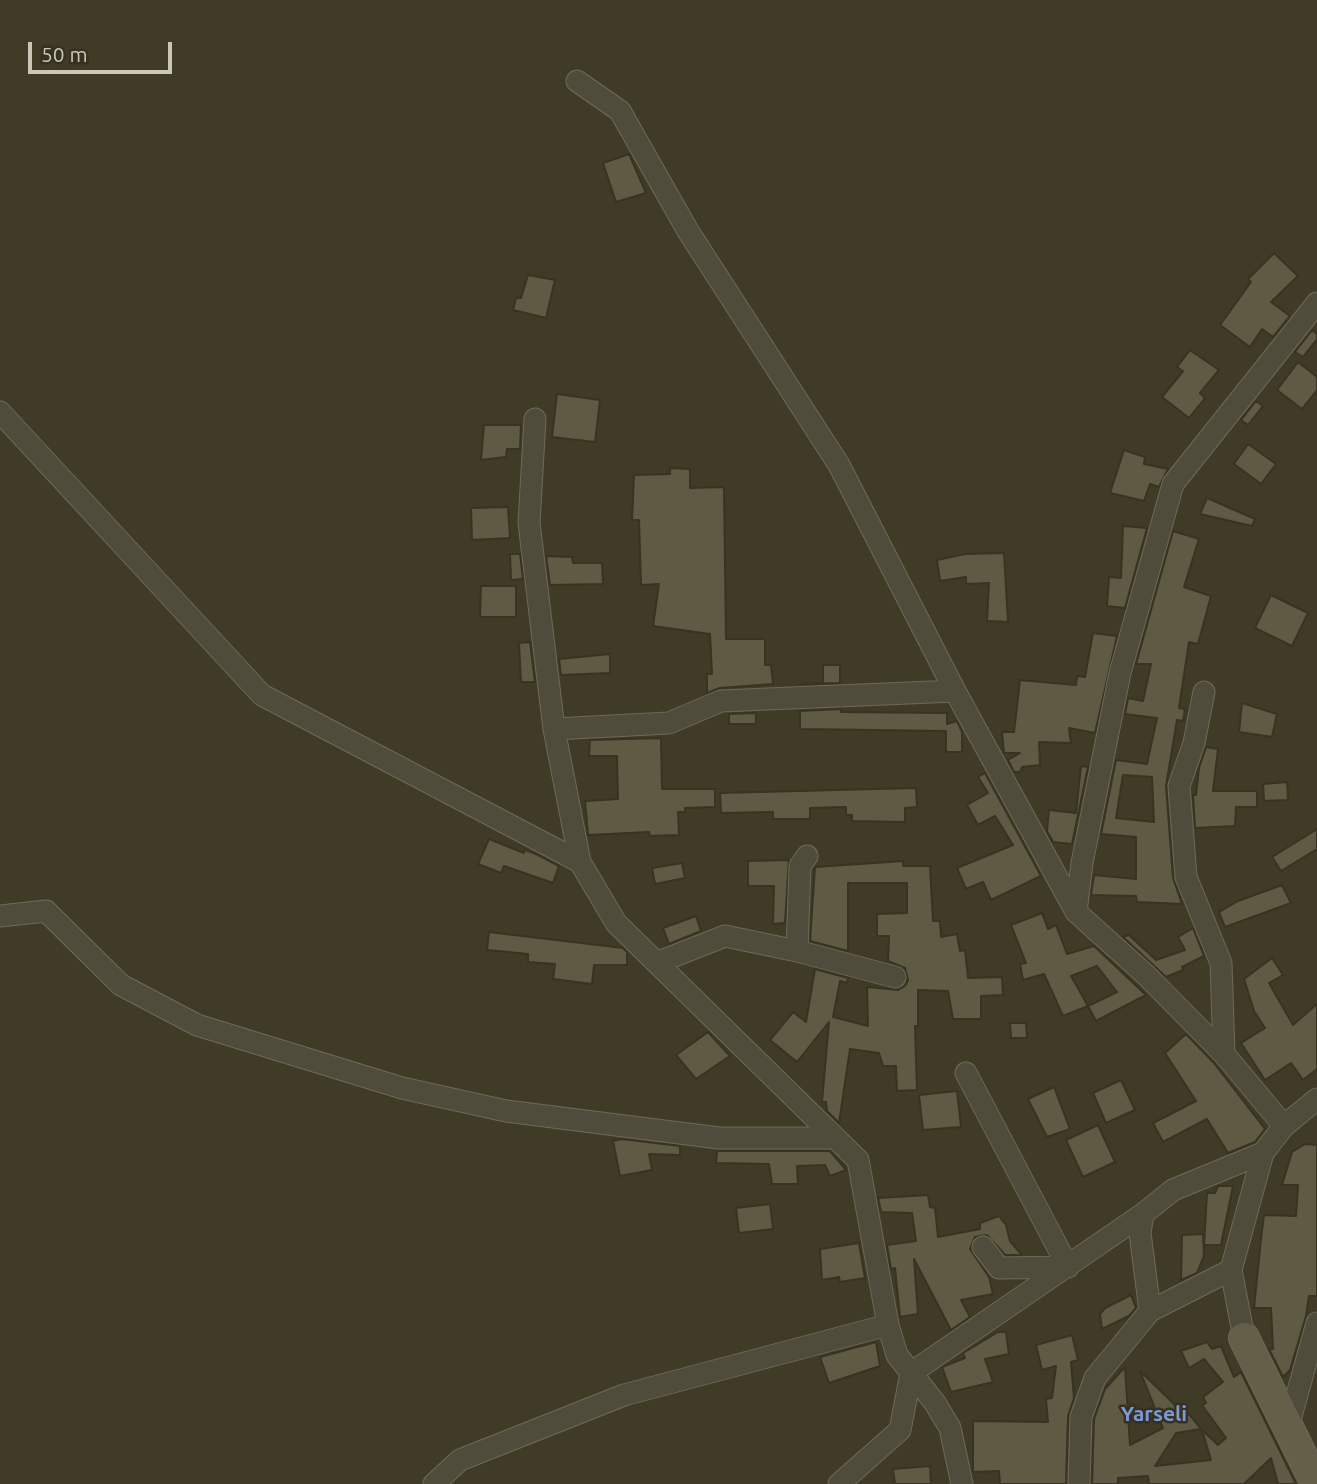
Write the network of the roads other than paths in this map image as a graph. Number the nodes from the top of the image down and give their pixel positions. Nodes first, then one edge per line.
1 (577, 81) dead end
2 (1317, 303) edge
3 (0, 412) edge
4 (535, 419) dead end
5 (955, 691) junction
6 (1204, 692) dead end
7 (554, 729) junction
8 (807, 856) dead end
9 (580, 862) junction
10 (1076, 912) junction
11 (0, 916) edge
12 (797, 951) junction
13 (659, 962) junction
14 (895, 977) dead end
15 (1224, 1054) junction
16 (966, 1073) dead end
17 (1317, 1099) edge
18 (1284, 1126) junction
19 (832, 1138) junction
20 (1263, 1153) junction
21 (1143, 1214) junction
22 (984, 1247) dead end
23 (1068, 1267) junction
24 (1231, 1270) junction
25 (1150, 1311) junction
26 (888, 1325) junction
27 (1316, 1328) edge
28 (1244, 1338) joint
29 (911, 1373) junction
30 (1288, 1427) junction
31 (433, 1484) edge
32 (839, 1484) edge
33 (962, 1484) edge
34 (1079, 1484) edge
35 (1316, 1484) edge

1 - 5 street
2 - 10 street
3 - 9 street
4 - 7 street
5 - 7 street
5 - 10 street
6 - 15 street
7 - 9 street
8 - 12 street
9 - 13 street
10 - 15 street
11 - 19 street
12 - 13 street
12 - 14 street
13 - 19 street
15 - 18 street
16 - 23 street
17 - 18 street
18 - 20 street
19 - 26 street
20 - 21 street
20 - 24 street
21 - 23 street
21 - 25 street
22 - 23 street
23 - 29 street
24 - 25 street
24 - 28 street
25 - 34 street
26 - 29 street
26 - 31 street
27 - 30 street
28 - 30 street
29 - 32 street
29 - 33 street
30 - 35 street

